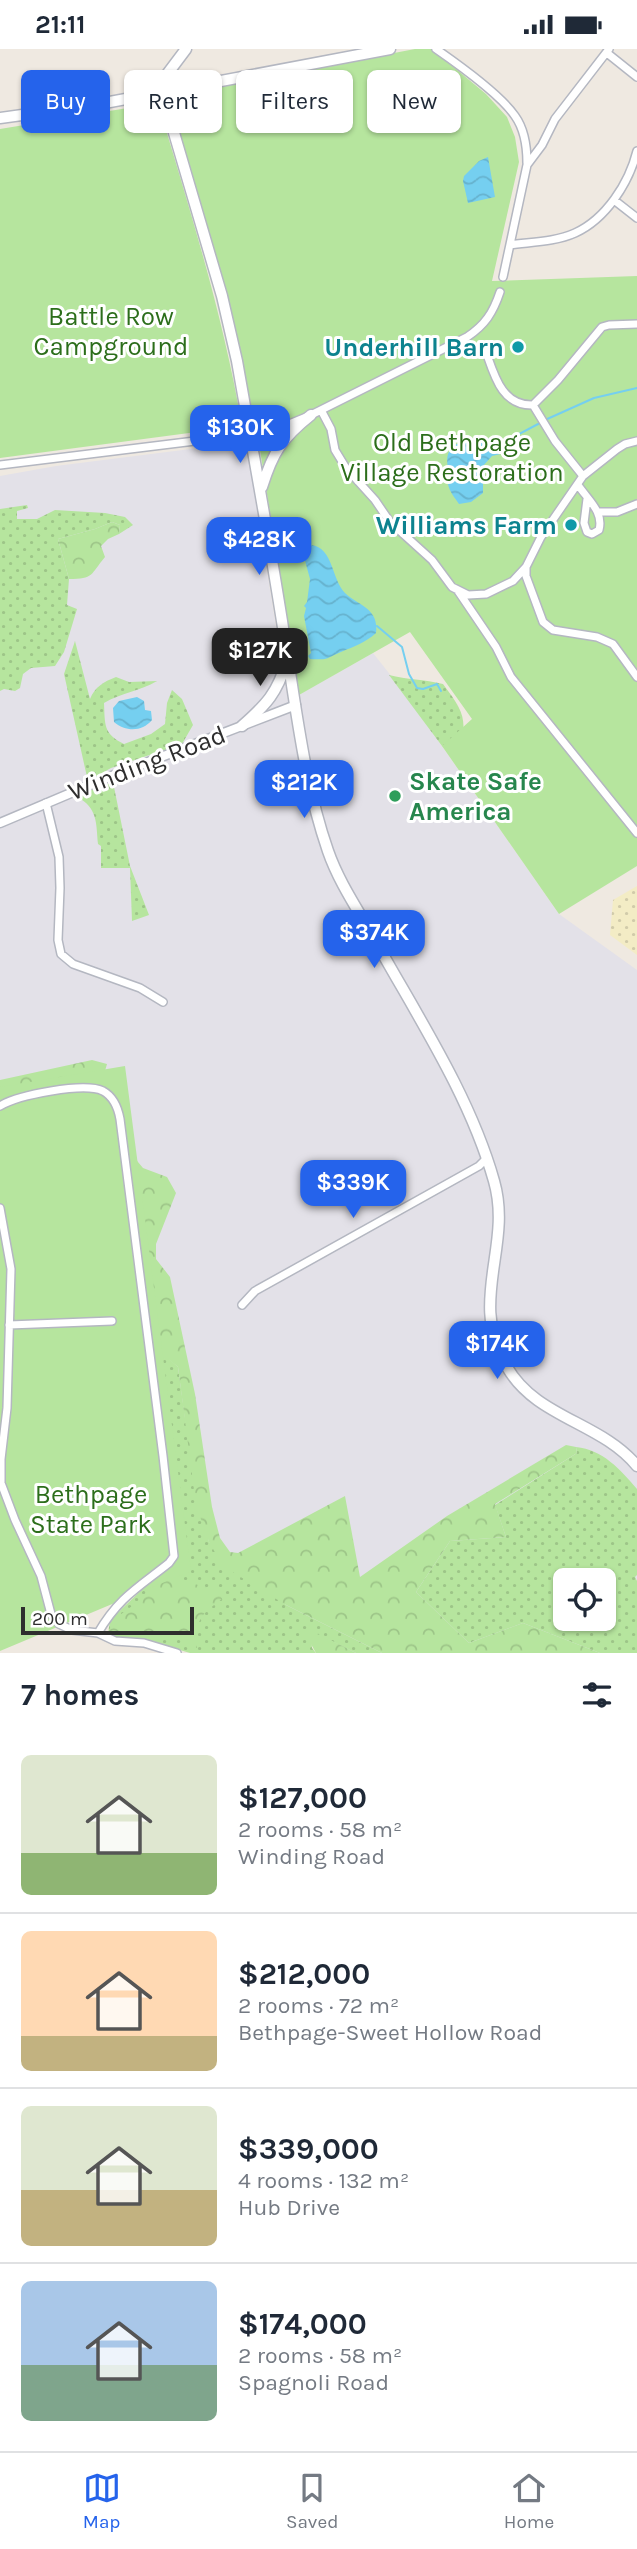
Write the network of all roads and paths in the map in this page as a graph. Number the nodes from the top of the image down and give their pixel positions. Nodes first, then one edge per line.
1 (186, 49) edge
2 (390, 49) edge
3 (436, 49) edge
4 (608, 51) edge
5 (170, 70) edge
6 (637, 77) edge
7 (222, 81) edge
8 (124, 99) edge
9 (0, 118) edge
10 (174, 133) edge
11 (637, 151) edge
12 (527, 165) junction
13 (614, 199) junction
14 (637, 218) edge
15 (510, 245) junction
16 (503, 277) dead end
17 (500, 292) dead end
18 (637, 324) edge
19 (485, 349) dead end
20 (533, 405) junction
21 (316, 412) junction
22 (250, 433) junction
23 (637, 442) edge
24 (0, 465) edge
25 (583, 476) junction
26 (578, 485) junction
27 (261, 491) junction
28 (587, 499) junction
29 (637, 504) edge
30 (599, 512) junction
31 (526, 567) junction
32 (514, 581) junction
33 (530, 588) junction
34 (458, 591) junction
35 (288, 657) junction
36 (637, 677) edge
37 (296, 705) junction
38 (242, 726) junction
39 (46, 803) junction
40 (0, 823) edge
41 (637, 833) edge
42 (163, 1002) dead end
43 (0, 1107) edge
44 (486, 1159) junction
45 (0, 1208) edge
46 (243, 1305) dead end
47 (111, 1321) dead end
48 (9, 1325) junction
49 (637, 1466) edge
50 (98, 1633) junction
51 (177, 1653) edge

1 - 5 main road
2 - 7 main road
3 - 12 street
4 - 6 street
4 - 12 street
8 - 9 main road
10 - 22 main road
11 - 13 street
12 - 15 street
13 - 14 street
13 - 15 street
15 - 16 street
17 - 21 street
18 - 20 street
19 - 20 street
20 - 25 street
21 - 22 street
21 - 27 main road
21 - 34 street
22 - 24 street
22 - 27 main road
23 - 25 street
25 - 26 street
26 - 28 street
26 - 31 street
27 - 35 main road
28 - 30 street
28 - 30 street
29 - 30 street
31 - 32 street
31 - 33 street
32 - 33 street
32 - 34 street
33 - 36 street
34 - 41 street
35 - 37 main road
35 - 38 main road
37 - 38 street, Winding Road
37 - 44 main road
38 - 39 street, Winding Road
39 - 40 street, Winding Road
39 - 42 street
43 - 50 street
44 - 46 street
44 - 49 main road
45 - 48 street
47 - 48 street
48 - 50 street
50 - 51 street

